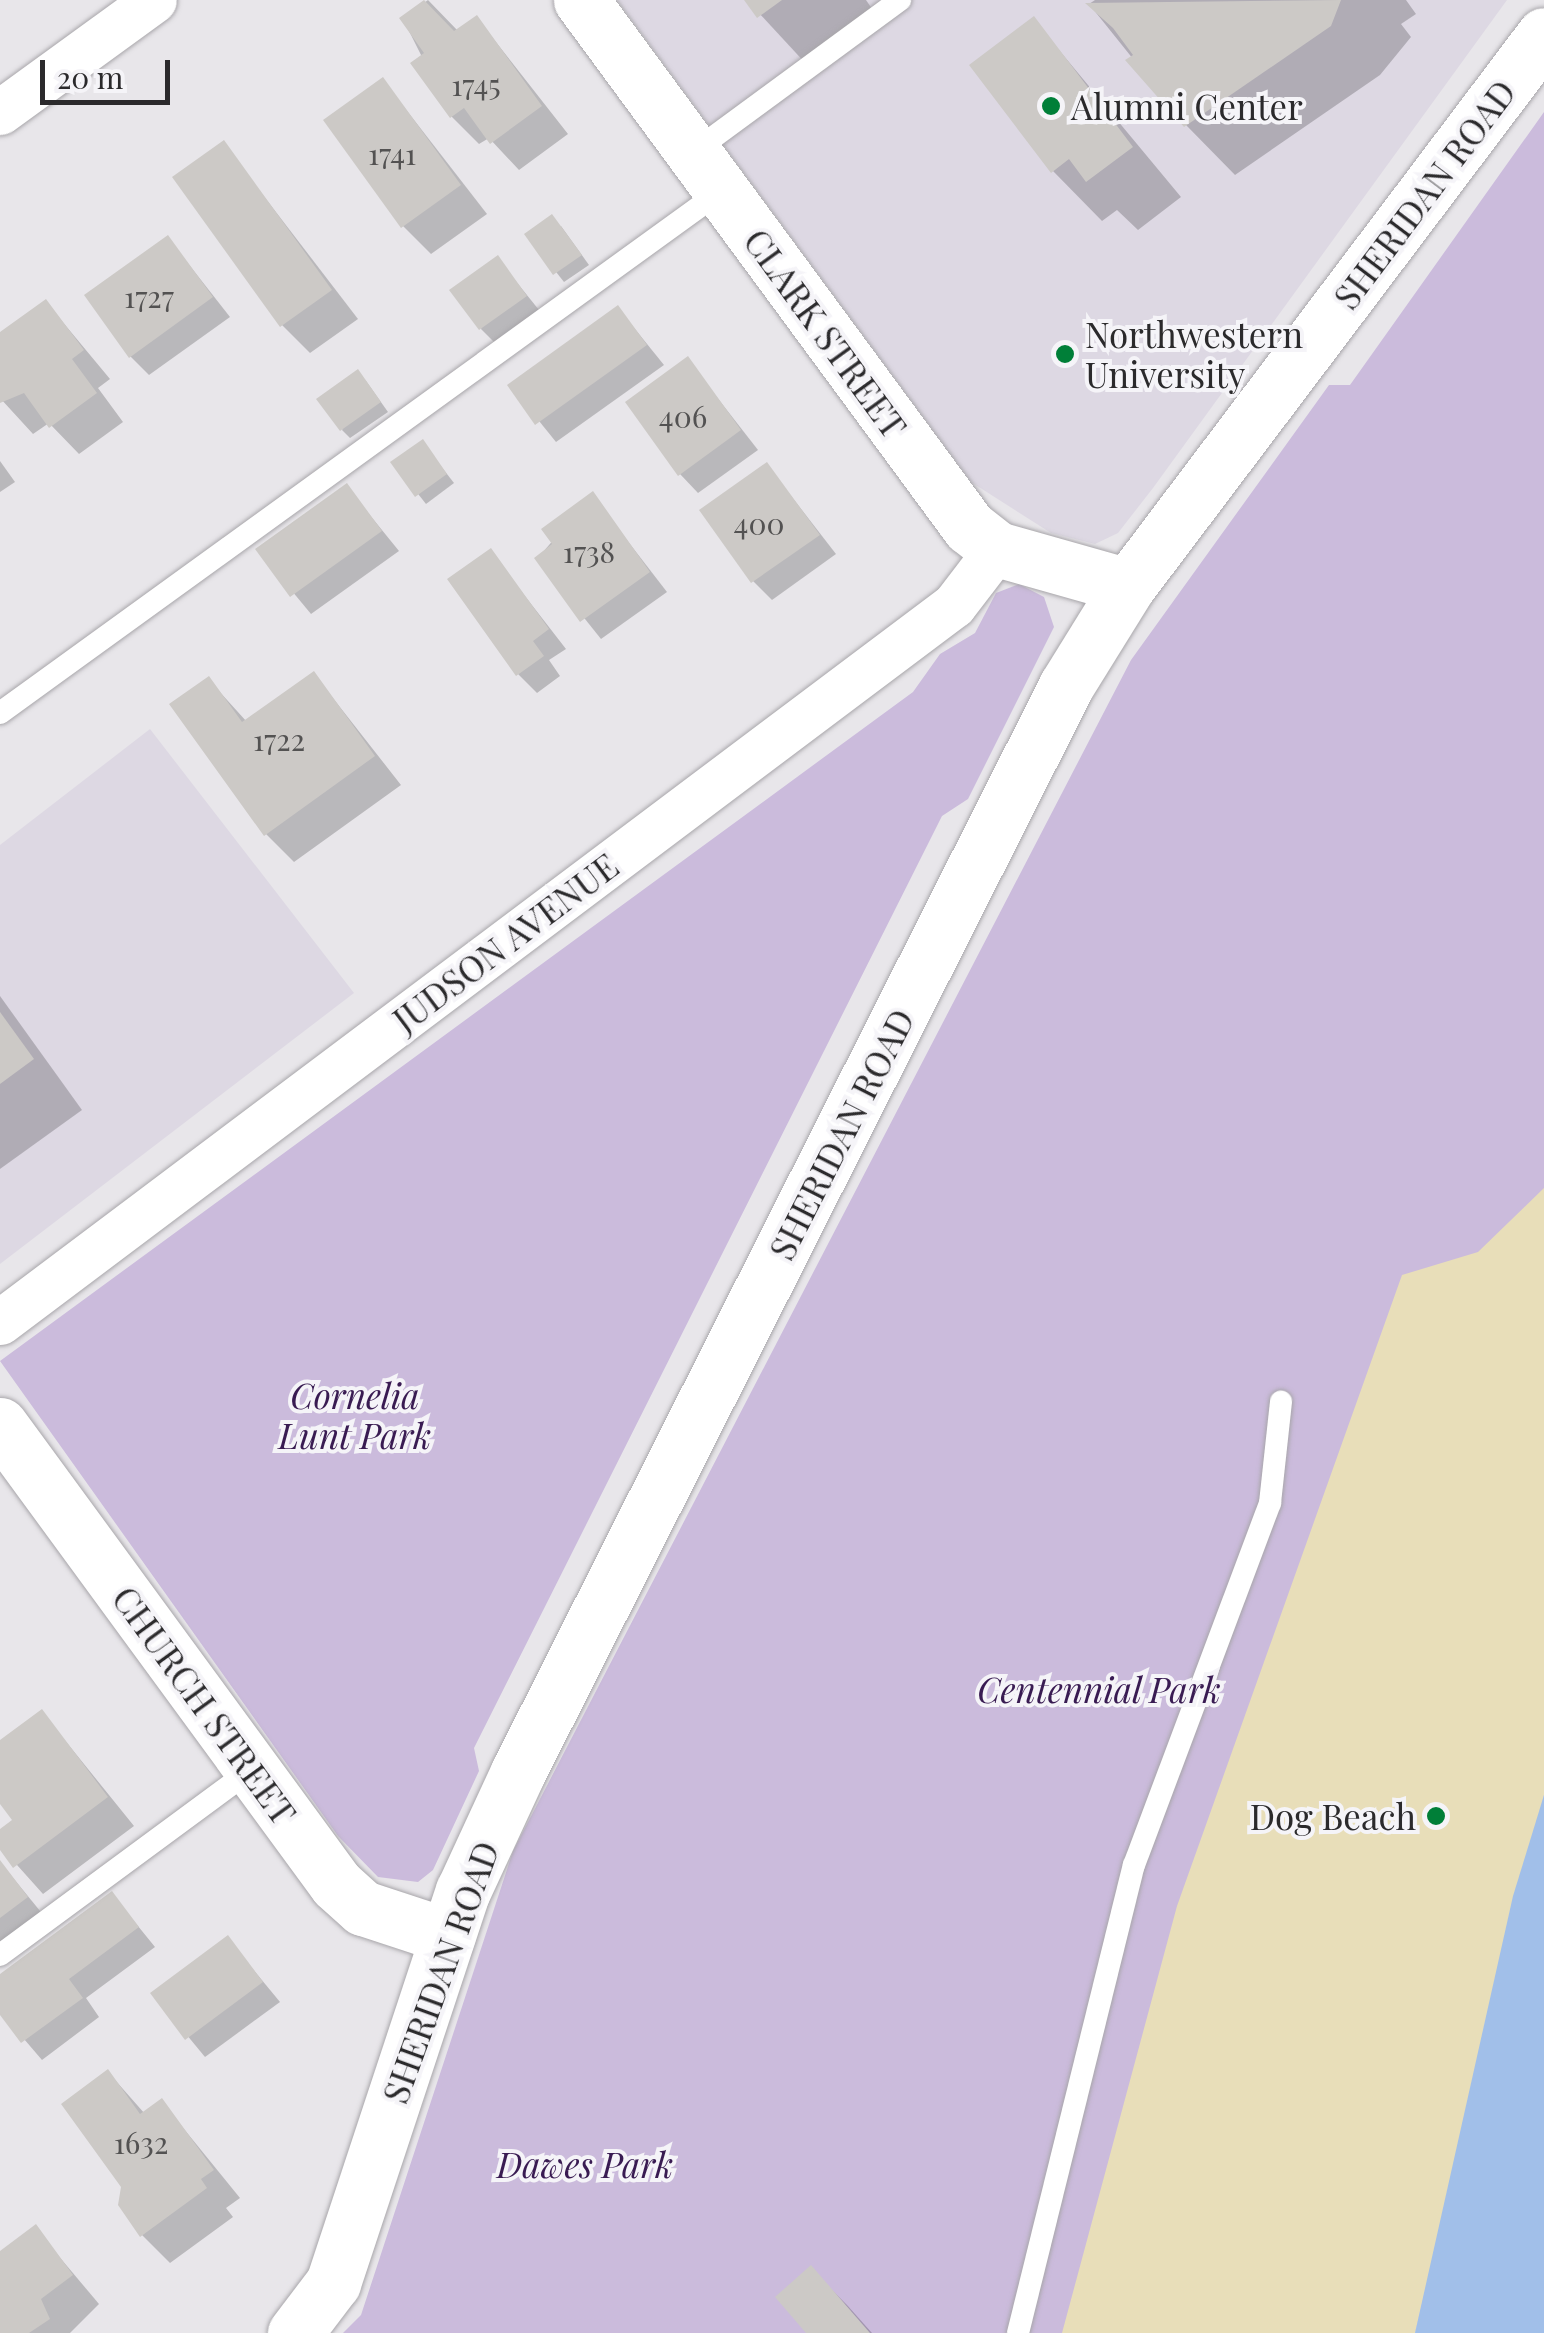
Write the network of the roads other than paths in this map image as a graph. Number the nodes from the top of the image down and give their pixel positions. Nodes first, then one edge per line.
1 (154, 0) edge
2 (581, 0) edge
3 (900, 0) edge
4 (1544, 35) edge
5 (0, 112) edge
6 (707, 171) junction
7 (997, 549) junction
8 (1128, 586) junction
9 (0, 713) edge
10 (0, 1322) edge
11 (1280, 1402) dead end
12 (0, 1425) edge
13 (252, 1770) junction
14 (448, 1936) junction
15 (0, 1954) edge
16 (334, 2308) edge
17 (295, 2333) edge
18 (1018, 2333) edge

1 - 5 street
2 - 6 main road, CLARK STREET
3 - 6 lane
4 - 8 main road, SHERIDAN ROAD
6 - 7 main road, CLARK STREET
6 - 9 lane
7 - 8 main road, CLARK STREET
7 - 10 street, JUDSON AVENUE
8 - 14 main road, SHERIDAN ROAD
11 - 18 lane
12 - 13 main road, CHURCH STREET
13 - 14 main road, CHURCH STREET
13 - 15 lane
14 - 16 main road, SHERIDAN ROAD
16 - 17 main road, SHERIDAN ROAD

